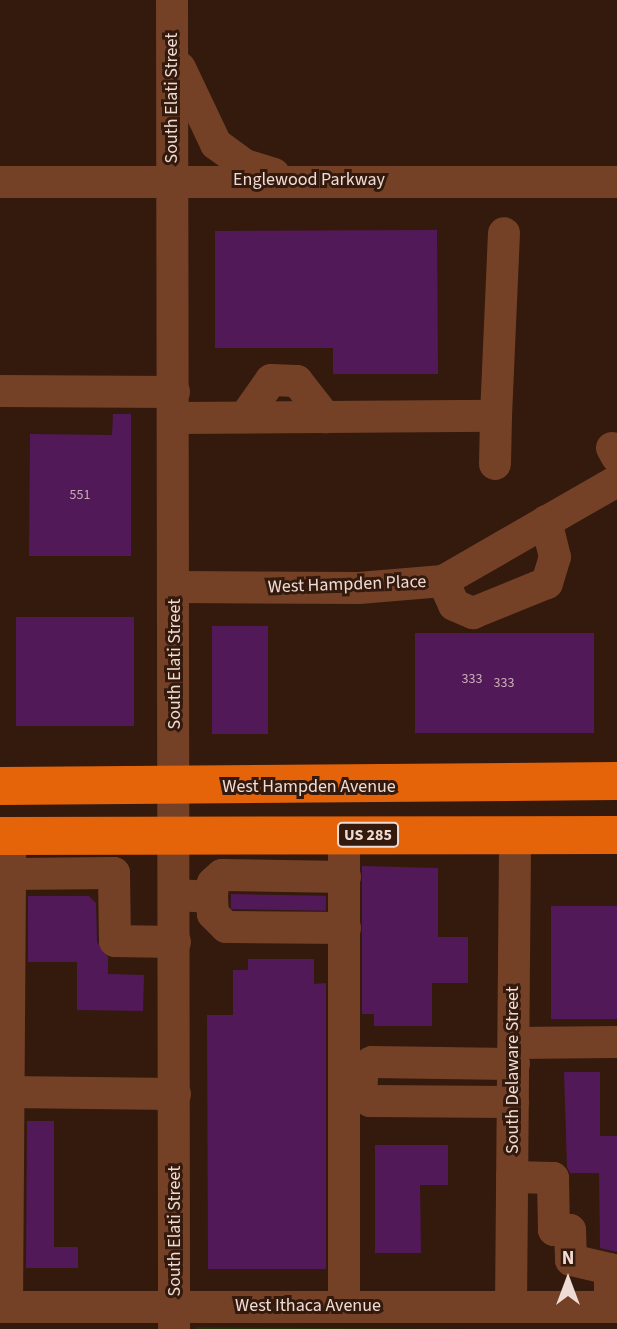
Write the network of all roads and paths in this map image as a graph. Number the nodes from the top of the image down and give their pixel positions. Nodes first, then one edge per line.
1 (172, 0) edge
2 (172, 36) junction
3 (172, 180) junction
4 (306, 180) junction
5 (0, 182) edge
6 (617, 182) edge
7 (504, 233) dead end
8 (0, 391) edge
9 (174, 405) junction
10 (496, 416) junction
11 (495, 464) dead end
12 (617, 481) edge
13 (546, 521) junction
14 (443, 581) junction
15 (176, 587) junction
16 (617, 781) edge
17 (0, 786) edge
18 (175, 787) junction
19 (344, 835) junction
20 (515, 835) junction
21 (617, 835) edge
22 (5, 836) edge
23 (175, 836) junction
24 (276, 836) junction
25 (10, 874) junction
26 (275, 876) junction
27 (345, 877) junction
28 (175, 895) junction
29 (212, 897) junction
30 (345, 928) junction
31 (175, 942) junction
32 (617, 1042) edge
33 (514, 1053) junction
34 (8, 1092) junction
35 (175, 1094) junction
36 (513, 1102) junction
37 (512, 1177) junction
38 (511, 1306) junction
39 (3, 1307) edge
40 (613, 1307) edge
41 (349, 1314) edge
42 (174, 1317) edge

1 - 2 street, South Elati Street
2 - 3 street, South Elati Street
2 - 4 street
3 - 4 street, Englewood Parkway
3 - 5 street, Englewood Parkway
3 - 9 street, South Elati Street
4 - 6 street, Englewood Parkway
7 - 10 street
8 - 9 street
9 - 10 street
9 - 15 street, South Elati Street
10 - 11 street
12 - 13 street, West Hampden Place
13 - 14 street, West Hampden Place
13 - 14 street
14 - 15 street, West Hampden Place
15 - 18 street, South Elati Street
16 - 18 highway, West Hampden Avenue
17 - 18 highway, West Hampden Avenue
18 - 23 street, South Elati Street
19 - 20 highway, US 285
19 - 24 highway, US 285
19 - 27 street
20 - 21 highway, US 285
20 - 33 street, South Delaware Street
22 - 23 highway, US 285
22 - 25 street
23 - 24 highway, US 285
23 - 28 street, South Elati Street
24 - 26 street
25 - 31 street
25 - 34 street
26 - 27 street
26 - 29 street
27 - 30 street
28 - 29 street
28 - 31 street, South Elati Street
29 - 30 street
30 - 41 street
31 - 35 street, South Elati Street
32 - 33 street
33 - 36 street, South Delaware Street
33 - 36 street
34 - 35 street
34 - 39 street
35 - 42 street, South Elati Street
36 - 37 street, South Delaware Street
37 - 38 street, South Delaware Street
37 - 40 street
38 - 40 street, West Ithaca Avenue
38 - 41 street, West Ithaca Avenue
39 - 42 street, West Ithaca Avenue
41 - 42 street, West Ithaca Avenue

